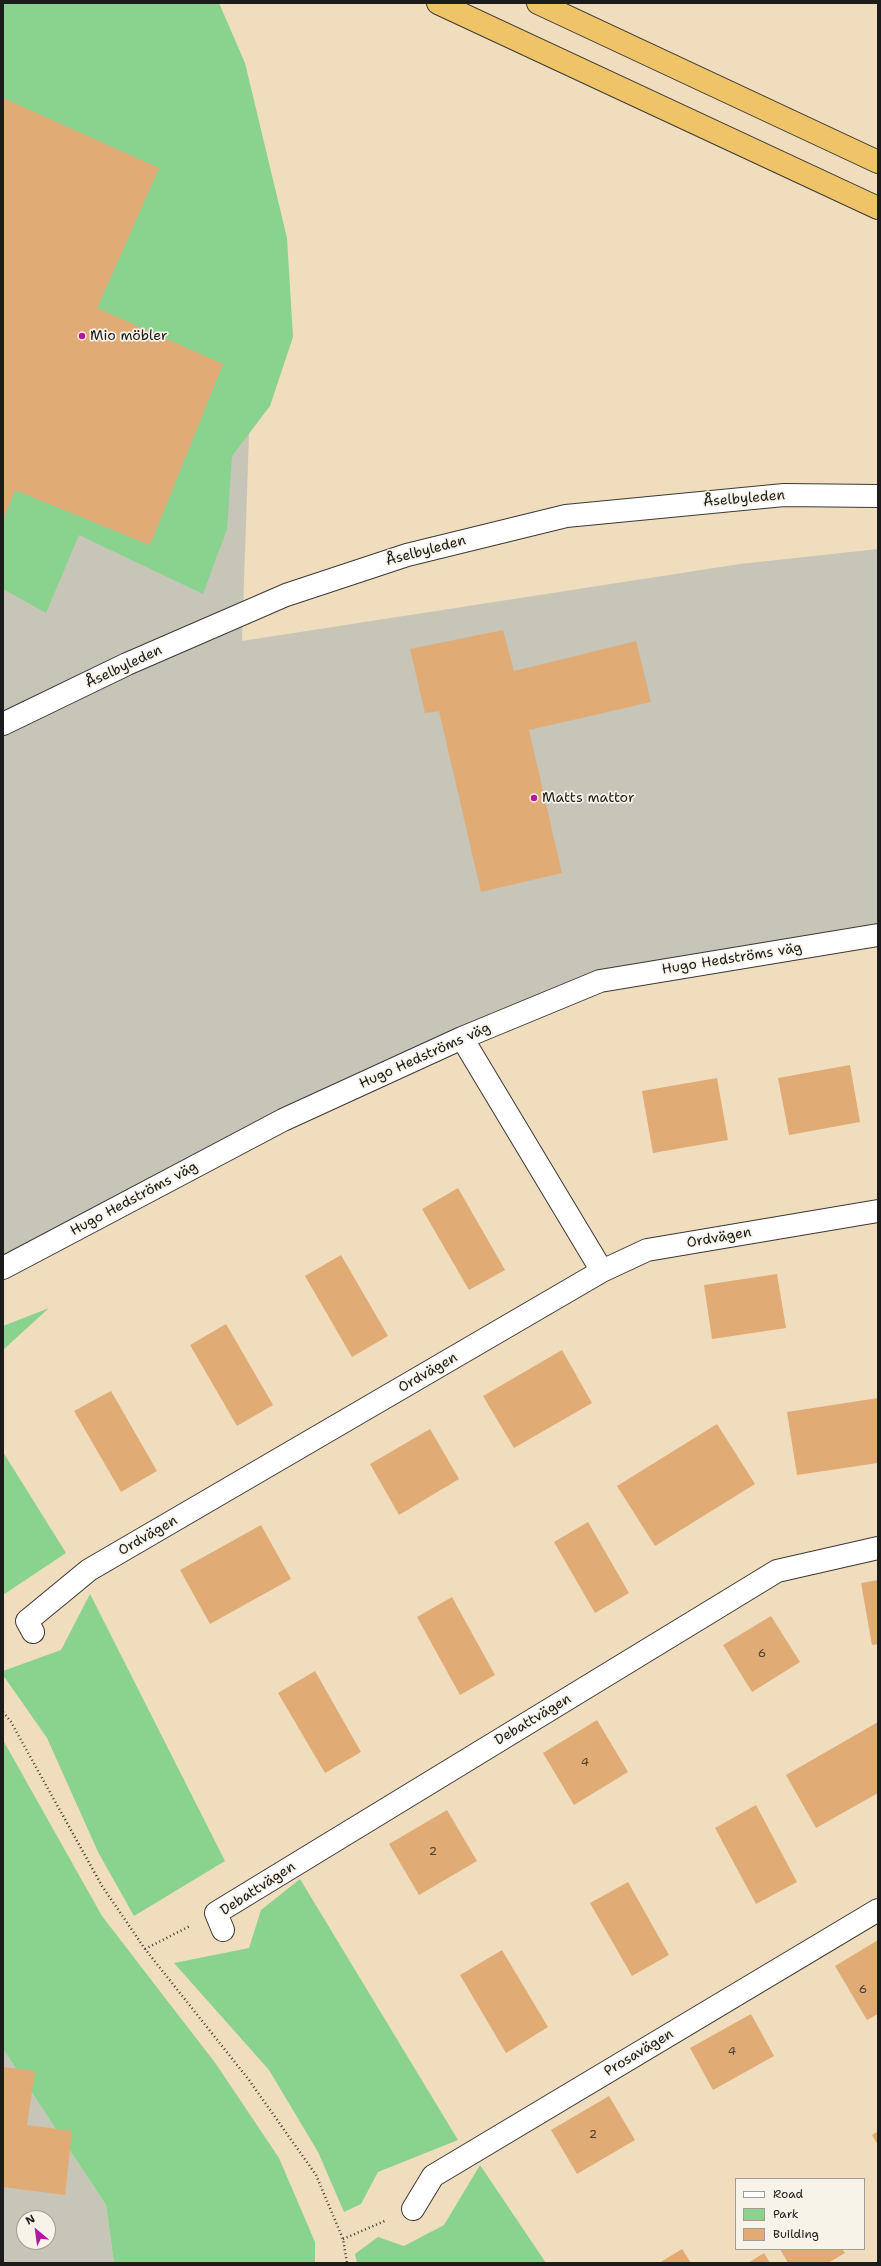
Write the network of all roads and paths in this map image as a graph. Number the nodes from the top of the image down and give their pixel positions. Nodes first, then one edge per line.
1 (438, 3) edge
2 (538, 3) edge
3 (878, 162) edge
4 (878, 208) edge
5 (878, 496) edge
6 (3, 724) edge
7 (878, 935) edge
8 (462, 1038) junction
9 (878, 1211) edge
10 (3, 1268) edge
11 (602, 1271) junction
12 (878, 1548) edge
13 (33, 1632) dead end
14 (3, 1712) edge
15 (878, 1910) edge
16 (219, 1921) joint
17 (145, 1949) junction
18 (413, 2209) joint
19 (343, 2239) junction
20 (347, 2263) edge

1 - 4 highway
2 - 3 highway
5 - 6 street, Åselbyleden
7 - 8 street, Hugo Hedströms väg
8 - 10 street, Hugo Hedströms väg
8 - 11 street
9 - 11 street, Ordvägen
11 - 13 street, Ordvägen
12 - 16 street, Debattvägen
14 - 17 path
15 - 18 street, Prosavägen
16 - 17 path
17 - 19 path
18 - 19 path
19 - 20 path

